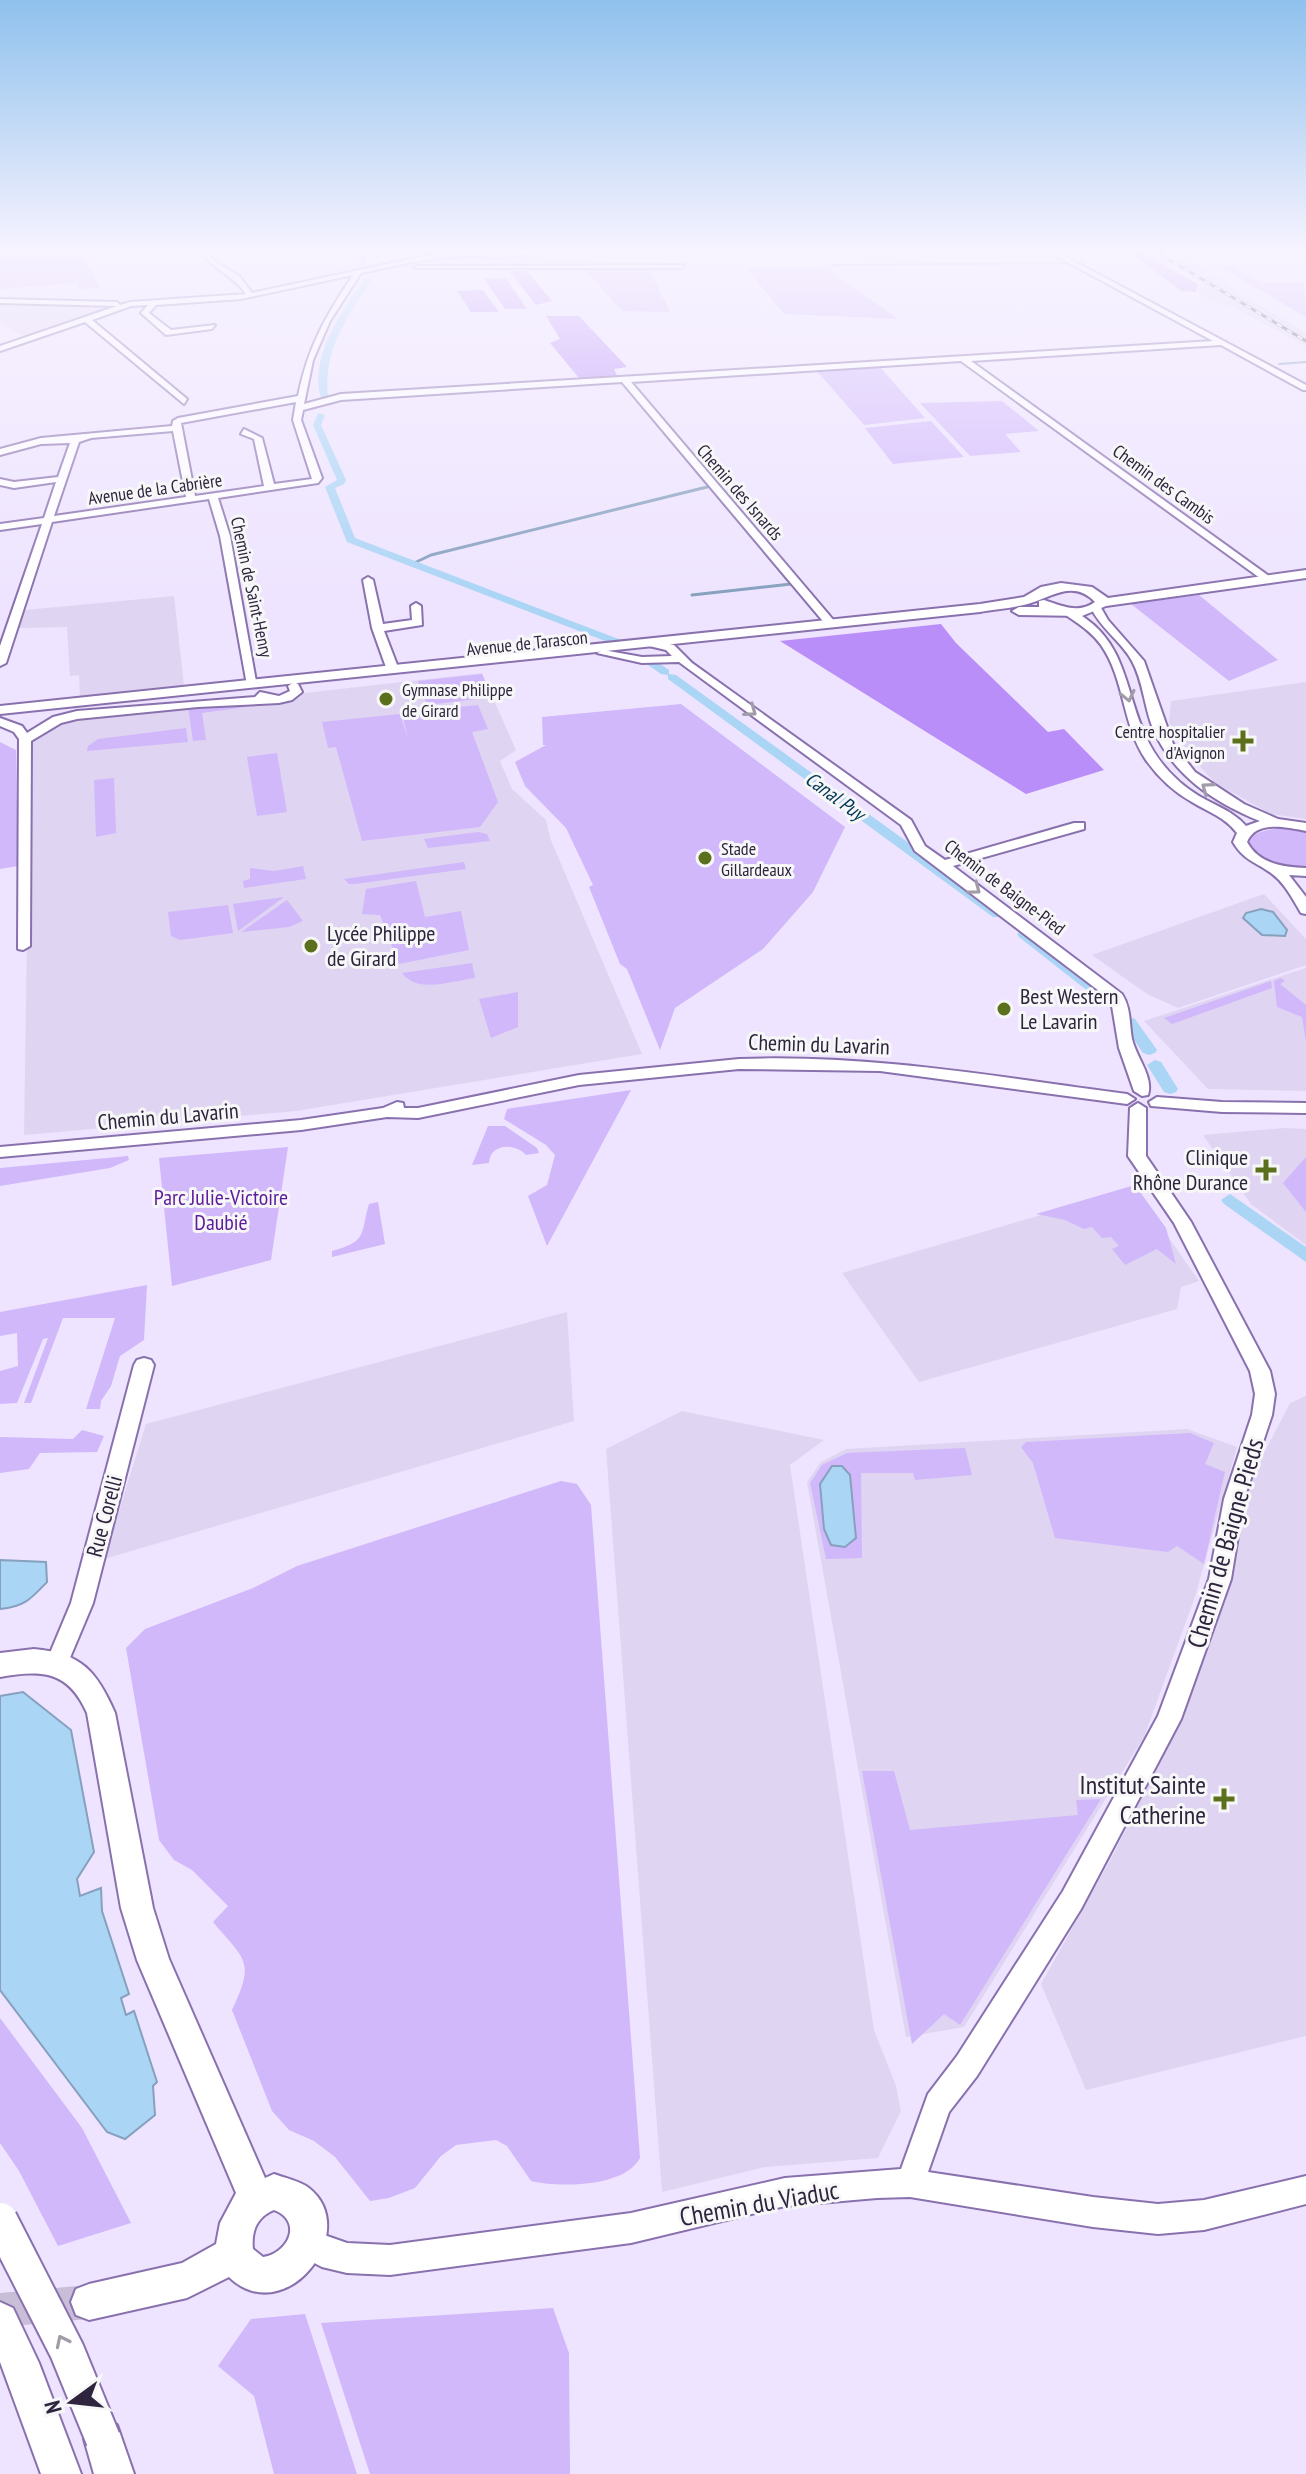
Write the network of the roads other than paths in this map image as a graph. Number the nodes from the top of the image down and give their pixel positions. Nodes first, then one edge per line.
1 (142, 365) edge
2 (309, 365) edge
3 (859, 365) edge
4 (972, 365) edge
5 (1264, 365) edge
6 (625, 380) junction
7 (1306, 388) edge
8 (184, 401) dead end
9 (301, 403) junction
10 (178, 432) junction
11 (244, 432) dead end
12 (74, 442) junction
13 (0, 452) edge
14 (61, 479) junction
15 (0, 482) edge
16 (270, 489) junction
17 (213, 497) junction
18 (191, 500) junction
19 (47, 521) junction
20 (0, 527) edge
21 (1306, 574) edge
22 (1268, 579) junction
23 (368, 580) dead end
24 (1222, 585) junction
25 (1087, 590) junction
26 (1039, 596) junction
27 (416, 606) dead end
28 (1099, 606) junction
29 (19, 608) junction
30 (0, 610) edge
31 (1062, 611) junction
32 (831, 624) junction
33 (378, 628) junction
34 (659, 647) junction
35 (0, 663) edge
36 (393, 670) junction
37 (294, 686) junction
38 (256, 687) junction
39 (271, 700) junction
40 (39, 713) junction
41 (77, 715) junction
42 (0, 716) edge
43 (25, 739) junction
44 (1276, 823) junction
45 (1079, 826) dead end
46 (1306, 827) edge
47 (1244, 833) junction
48 (942, 865) junction
49 (1272, 867) junction
50 (1306, 872) edge
51 (1306, 910) edge
52 (23, 946) dead end
53 (1135, 1099) junction
54 (1306, 1108) edge
55 (0, 1152) edge
56 (1137, 1152) joint
57 (144, 1365) dead end
58 (0, 1665) edge
59 (56, 1665) junction
60 (910, 2183) junction
61 (1306, 2190) edge
62 (256, 2199) junction
63 (0, 2220) edge
64 (307, 2244) junction
65 (235, 2254) junction
66 (89, 2302) tunnel mouth
67 (0, 2321) edge
68 (108, 2456) edge
69 (57, 2460) edge

1 - 8 street
2 - 9 street
3 - 6 street
4 - 22 street, Chemin des Cambis
5 - 7 street
6 - 9 street
6 - 32 street, Chemin des Isnards
9 - 10 street
9 - 16 street, Avenue de la Cabrière
10 - 12 street
10 - 18 street
11 - 16 street
12 - 13 street
12 - 14 street
14 - 15 street
14 - 19 street
16 - 17 street, Avenue de la Cabrière
17 - 18 street, Avenue de la Cabrière
17 - 38 street, Chemin de Saint-Henry
18 - 19 street, Avenue de la Cabrière
19 - 20 street, Avenue de la Cabrière
19 - 29 street
21 - 22 main road
22 - 24 main road
23 - 33 street
24 - 25 main road
24 - 28 main road
25 - 26 main road, Avenue de Tarascon
25 - 28 main road
26 - 31 main road
26 - 32 main road, Avenue de Tarascon
27 - 33 street
28 - 31 main road, Avenue de Tarascon
44 -> 28 street
29 - 30 street
29 - 35 street
31 - 34 main road, Avenue de Tarascon
31 -> 47 street
32 - 34 main road, Avenue de Tarascon
33 - 36 street
34 - 36 main road, Avenue de Tarascon
34 - 37 main road, Avenue de Tarascon
34 -> 48 street, Chemin de Baigne-Pied
36 - 38 main road, Avenue de Tarascon
37 - 38 main road, Avenue de Tarascon
37 - 39 street
38 - 39 street
38 - 40 main road, Avenue de Tarascon
38 - 42 main road, Avenue de Tarascon
39 - 41 street
40 - 41 street
40 - 42 main road, Avenue de Tarascon
41 - 43 street
42 - 43 street
43 - 52 street
44 - 46 street
44 - 47 street
45 - 48 street
47 - 49 street
48 -> 53 street, Chemin de Baigne-Pied
49 - 50 street
49 - 51 street
53 - 54 street
53 - 55 street, Chemin du Lavarin
53 - 56 street, Chemin de Baigne-Pied
56 - 60 street, Chemin de Baigne Pieds
57 - 59 street, Rue Corelli
58 - 59 main road
59 - 62 main road
60 - 61 street, Chemin du Viaduc
60 - 64 street, Chemin du Viaduc
62 - 64 main road
62 - 65 main road
68 -> 63 main road, bridge
64 - 65 main road
65 - 66 main road
67 - 69 main road

